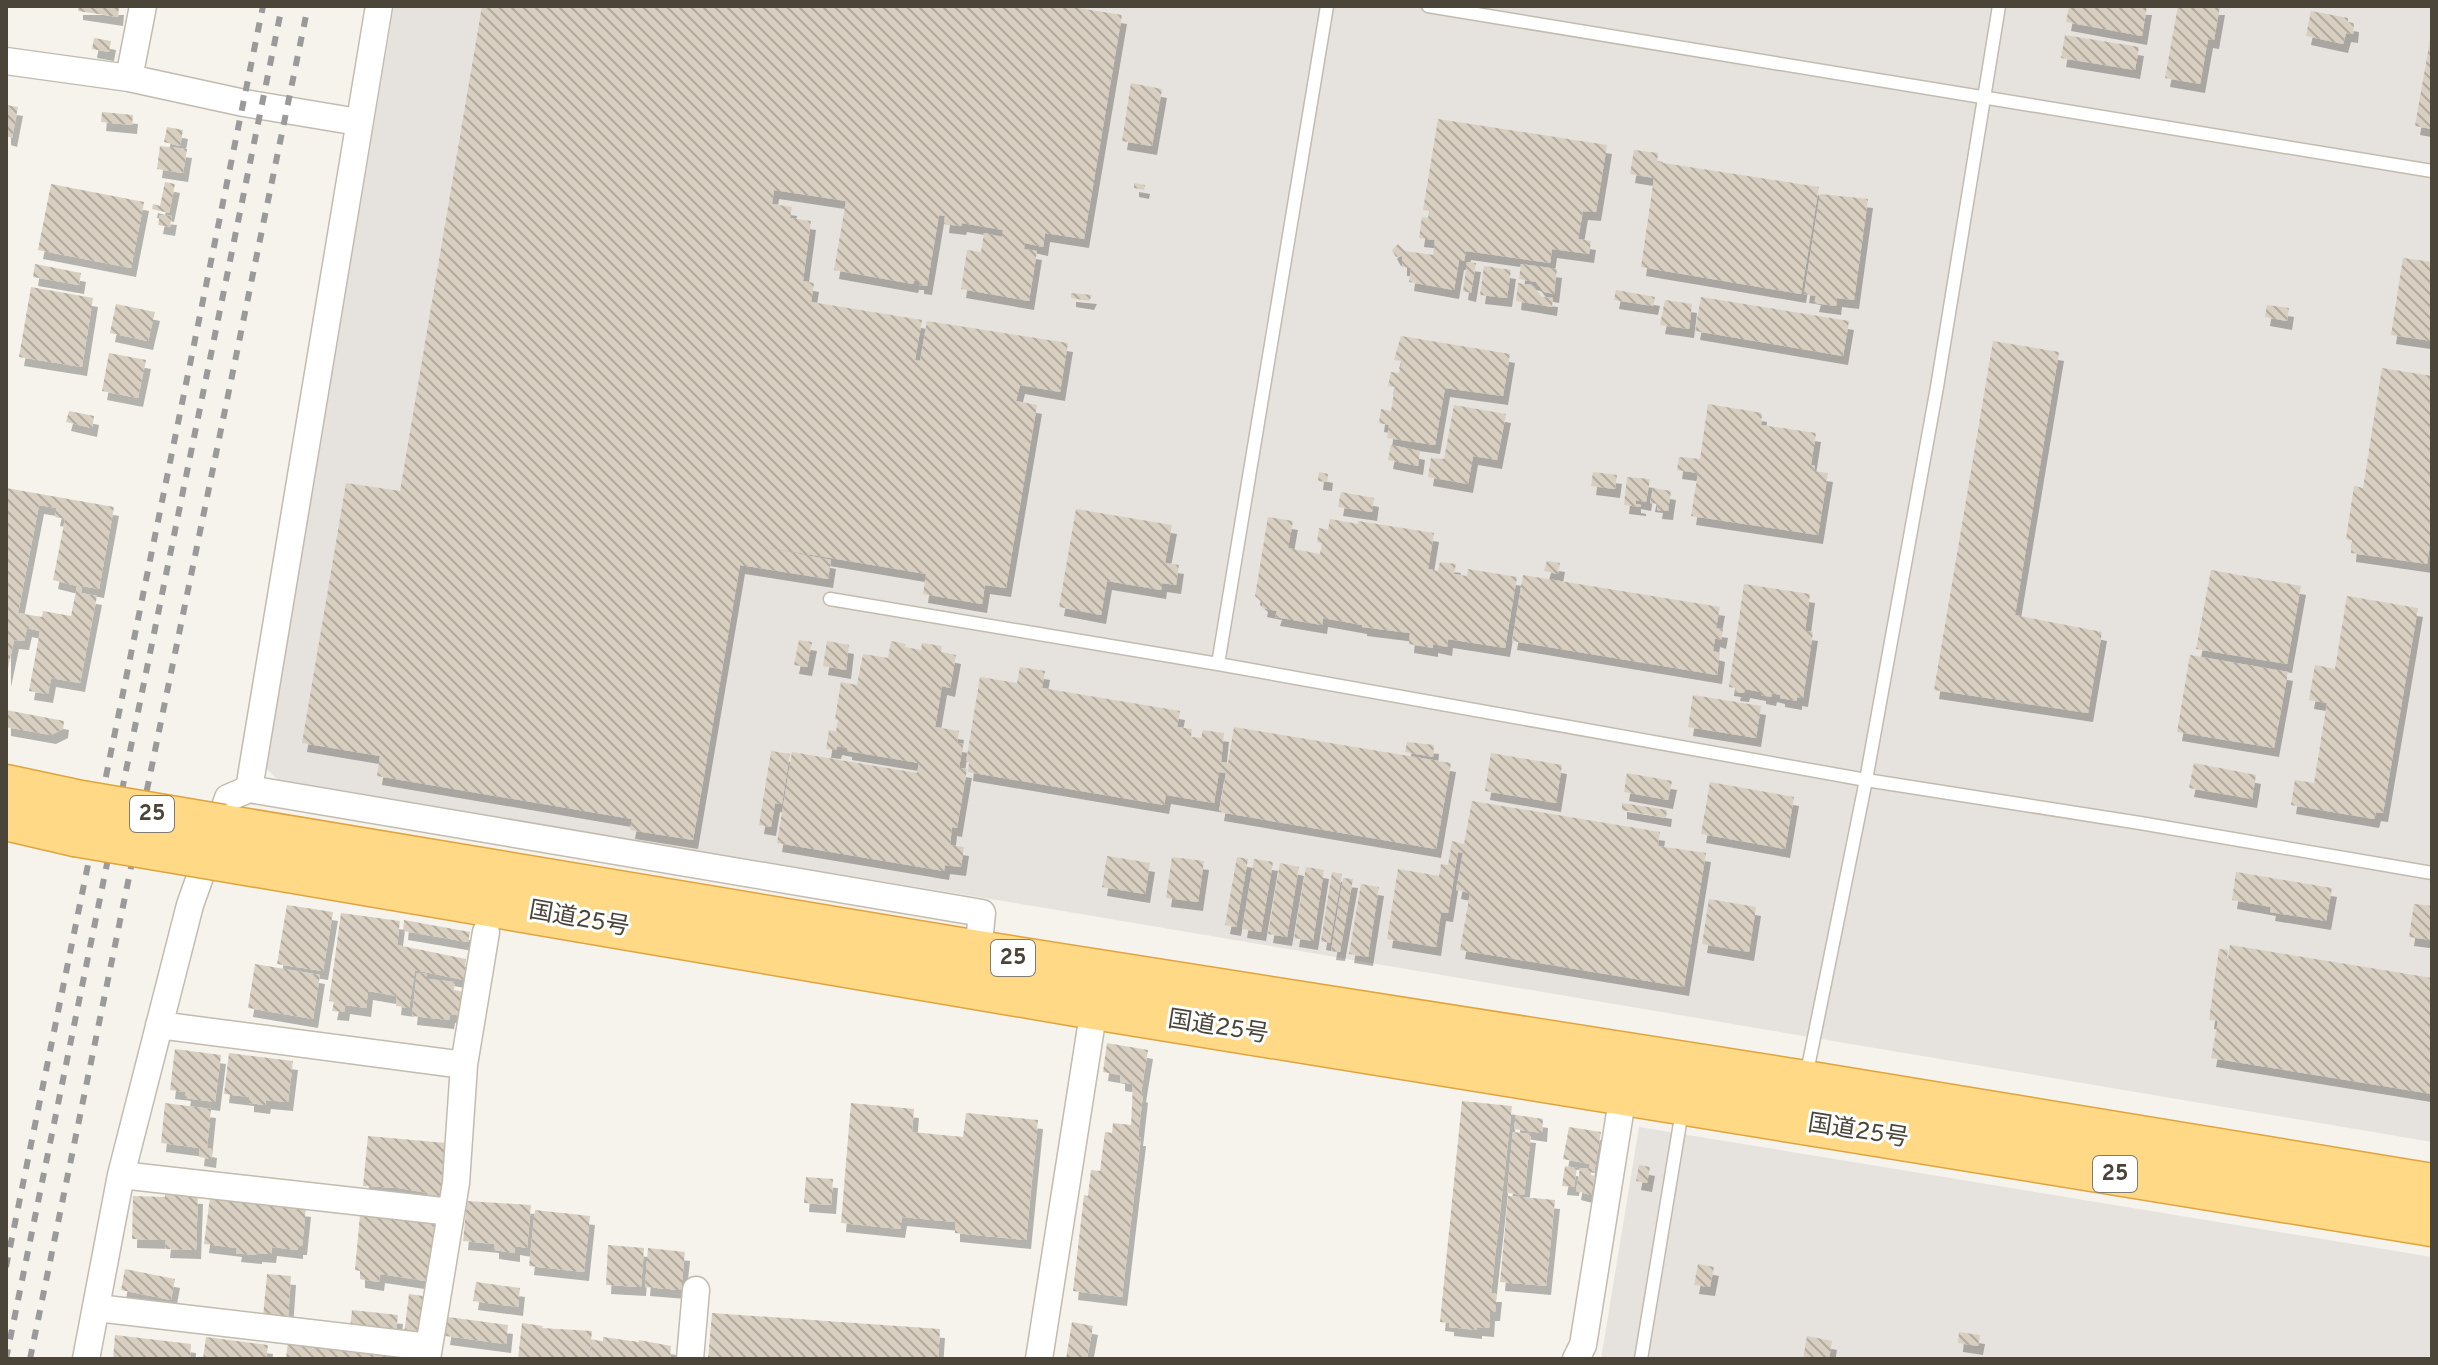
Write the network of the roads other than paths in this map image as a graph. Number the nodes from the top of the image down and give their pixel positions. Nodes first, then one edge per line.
1 (143, 6) edge
2 (379, 6) edge
3 (1327, 6) edge
4 (1428, 6) edge
5 (1999, 6) edge
6 (6, 61) edge
7 (129, 78) junction
8 (1984, 98) junction
9 (358, 122) junction
10 (2432, 171) edge
11 (830, 599) dead end
12 (1218, 664) junction
13 (1866, 780) junction
14 (6, 786) edge
15 (249, 789) junction
16 (6, 819) edge
17 (78, 819) junction
18 (220, 842) junction
19 (2432, 873) edge
20 (486, 932) dead end
21 (978, 952) junction
22 (1094, 1008) junction
23 (159, 1025) junction
24 (464, 1065) junction
25 (1623, 1094) junction
26 (1801, 1102) junction
27 (1684, 1104) junction
28 (121, 1175) junction
29 (2432, 1185) edge
30 (451, 1212) junction
31 (2432, 1225) edge
32 (696, 1290) dead end
33 (97, 1308) junction
34 (428, 1353) edge
35 (86, 1359) edge
36 (690, 1359) edge
37 (1039, 1359) edge
38 (1576, 1359) edge
39 (1641, 1359) edge

1 - 7 street
2 - 9 street
3 - 12 lane
4 - 8 lane
5 - 8 lane
6 - 7 street
7 - 9 street
8 - 10 lane
8 - 13 lane
9 - 15 street
11 - 12 lane
12 - 13 lane
13 - 19 lane
13 - 26 lane
14 - 17 highway, 国道25号 / 25
15 - 21 street
15 - 23 street
16 - 17 highway, 国道25号 / 25
17 - 18 highway, 国道25号 / 25, bridge
18 - 21 highway, 国道25号 / 25
18 - 22 highway, 国道25号 / 25
20 - 24 street
21 - 26 highway, 国道25号 / 25
22 - 25 highway, 国道25号 / 25
22 - 37 street
23 - 24 street
23 - 28 street
24 - 30 street
25 - 27 highway, 国道25号 / 25
25 - 38 street
26 - 27 highway, 国道25号 / 25
26 - 29 highway, 国道25号 / 25
26 - 31 highway, 国道25号 / 25
27 - 39 lane
28 - 30 street
28 - 33 street
30 - 34 street
32 - 36 street
33 - 34 street
33 - 35 street

